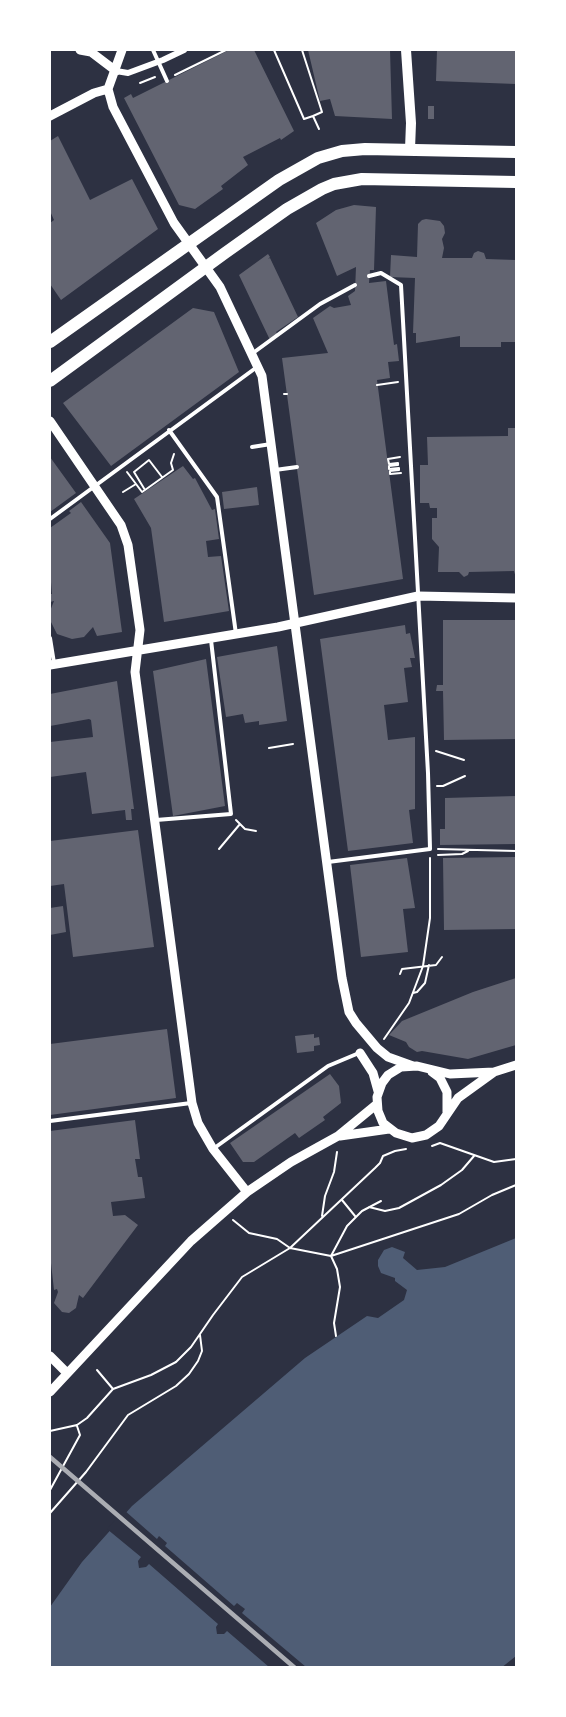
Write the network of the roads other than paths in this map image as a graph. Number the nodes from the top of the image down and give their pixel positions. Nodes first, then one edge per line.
1 (80, 50) edge
2 (122, 50) edge
3 (153, 50) edge
4 (184, 50) edge
5 (406, 50) edge
6 (158, 61) junction
7 (116, 71) junction
8 (167, 79) road end
9 (108, 89) junction
10 (50, 116) edge
11 (410, 149) junction
12 (516, 152) edge
13 (516, 182) edge
14 (189, 243) junction
15 (206, 267) junction
16 (369, 276) dead end
17 (355, 285) dead end
18 (50, 342) edge
19 (253, 353) junction
20 (258, 366) junction
21 (50, 381) edge
22 (50, 421) edge
23 (169, 430) junction
24 (272, 444) junction
25 (252, 447) dead end
26 (297, 467) dead end
27 (275, 470) junction
28 (94, 485) junction
29 (50, 519) edge
30 (418, 596) junction
31 (516, 598) edge
32 (296, 623) junction
33 (236, 634) junction
34 (50, 638) edge
35 (210, 639) junction
36 (137, 651) junction
37 (52, 665) edge
38 (155, 820) junction
39 (327, 862) junction
40 (360, 1053) joint
41 (516, 1065) edge
42 (413, 1066) junction
43 (426, 1068) junction
44 (494, 1072) junction
45 (378, 1092) junction
46 (192, 1103) junction
47 (377, 1104) junction
48 (446, 1114) junction
49 (50, 1121) edge
50 (389, 1129) junction
51 (338, 1136) junction
52 (213, 1149) junction
53 (247, 1192) junction
54 (50, 1356) edge
55 (68, 1373) junction
56 (50, 1392) edge

1 - 7 street
2 - 7 street
3 - 6 lane
4 - 6 street
5 - 11 main road
6 - 7 street
6 - 8 lane
7 - 9 street
9 - 10 street
9 - 14 street
11 - 12 main road
11 - 14 main road
13 - 15 main road
14 - 15 street
14 - 18 main road
15 - 19 street
15 - 21 main road
16 - 30 lane
17 - 19 lane
19 - 20 street
20 - 23 lane
20 - 24 street
22 - 28 street
23 - 28 lane
23 - 33 lane
24 - 25 lane
24 - 27 street
26 - 27 lane
27 - 32 street
28 - 29 lane
28 - 36 street
30 - 31 street
30 - 32 street
30 - 39 lane
32 - 33 street
32 - 39 street
33 - 35 street
34 - 37 lane
35 - 36 street
35 - 38 lane
36 - 37 street
36 - 38 street
38 - 46 street
39 - 42 street
40 - 45 street
40 - 52 lane
41 - 44 street
42 - 43 street
42 - 45 street
43 - 44 street
43 - 48 street
44 - 48 street
45 - 47 street
46 - 49 lane
46 - 52 street
47 - 50 street
47 - 51 street
48 - 50 street
50 - 51 street
51 - 53 street
52 - 53 street
53 - 55 street
54 - 55 street
55 - 56 street

